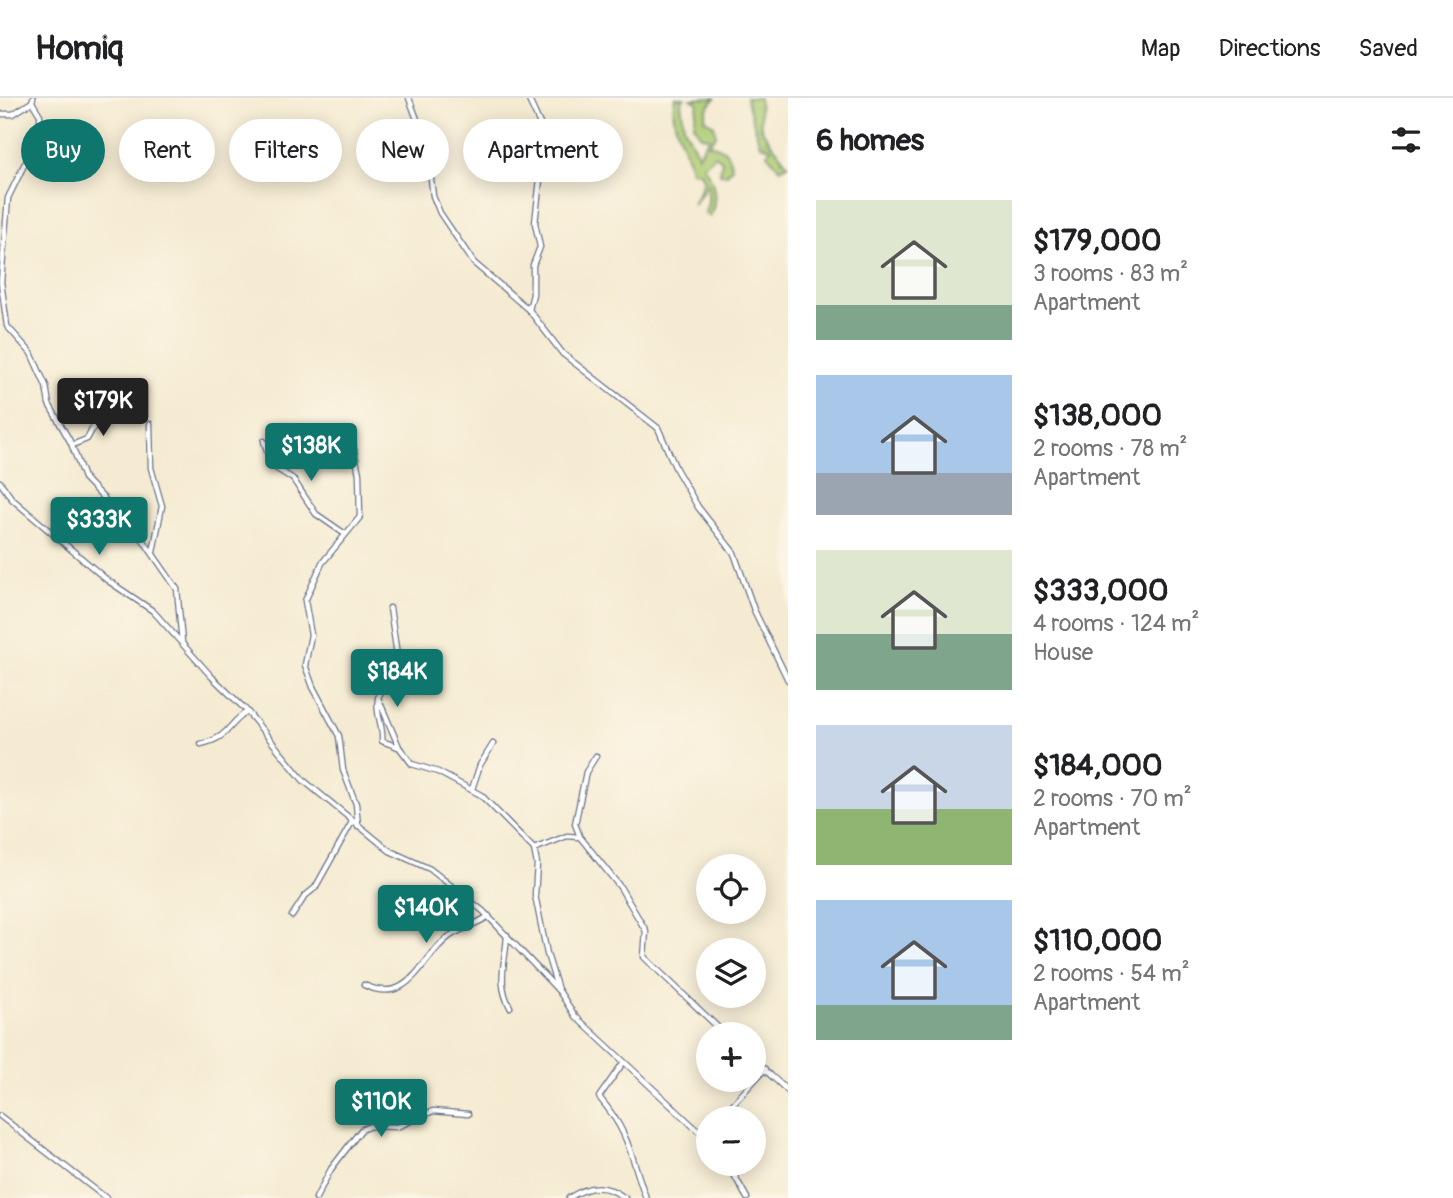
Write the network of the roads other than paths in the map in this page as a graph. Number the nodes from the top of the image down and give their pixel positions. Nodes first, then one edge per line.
1 (408, 98) edge
2 (528, 98) edge
3 (32, 100) edge
4 (0, 114) edge
5 (1, 267) edge
6 (529, 310) junction
7 (107, 402) dead end
8 (150, 424) dead end
9 (264, 441) dead end
10 (72, 445) junction
11 (352, 445) dead end
12 (0, 482) edge
13 (345, 534) junction
14 (153, 553) junction
15 (390, 608) dead end
16 (182, 643) junction
17 (788, 680) edge
18 (378, 698) junction
19 (247, 712) junction
20 (201, 744) dead end
21 (494, 744) dead end
22 (399, 747) junction
23 (596, 756) dead end
24 (473, 790) junction
25 (352, 822) junction
26 (358, 827) junction
27 (580, 837) junction
28 (534, 849) junction
29 (292, 916) dead end
30 (489, 916) junction
31 (508, 934) junction
32 (364, 985) dead end
33 (559, 991) junction
34 (510, 1007) dead end
35 (712, 1022) edge
36 (623, 1063) junction
37 (766, 1070) edge
38 (788, 1091) edge
39 (744, 1092) edge
40 (731, 1106) edge
41 (468, 1114) dead end
42 (0, 1115) edge
43 (696, 1131) edge
44 (735, 1176) edge
45 (106, 1198) edge
46 (316, 1198) edge
47 (569, 1198) edge
48 (625, 1198) edge
49 (646, 1198) edge
50 (747, 1198) edge

1 - 6 street
2 - 6 street
3 - 4 street
3 - 5 street
5 - 10 street
6 - 17 street
7 - 10 street
8 - 14 street
9 - 13 street
10 - 14 street
11 - 13 street
12 - 16 street
13 - 26 street
14 - 16 street
15 - 18 street
16 - 19 street
18 - 22 street
18 - 22 street
19 - 20 street
19 - 25 street
21 - 24 street
22 - 24 street
23 - 27 street
24 - 28 street
25 - 26 street
25 - 29 street
26 - 30 street
27 - 28 street
27 - 35 street
28 - 33 street
30 - 31 street
30 - 32 street
31 - 33 street
31 - 34 street
33 - 36 street
36 - 43 street
36 - 49 street
37 - 38 street
39 - 40 street
41 - 46 street
42 - 45 street
44 - 50 street
47 - 48 street

